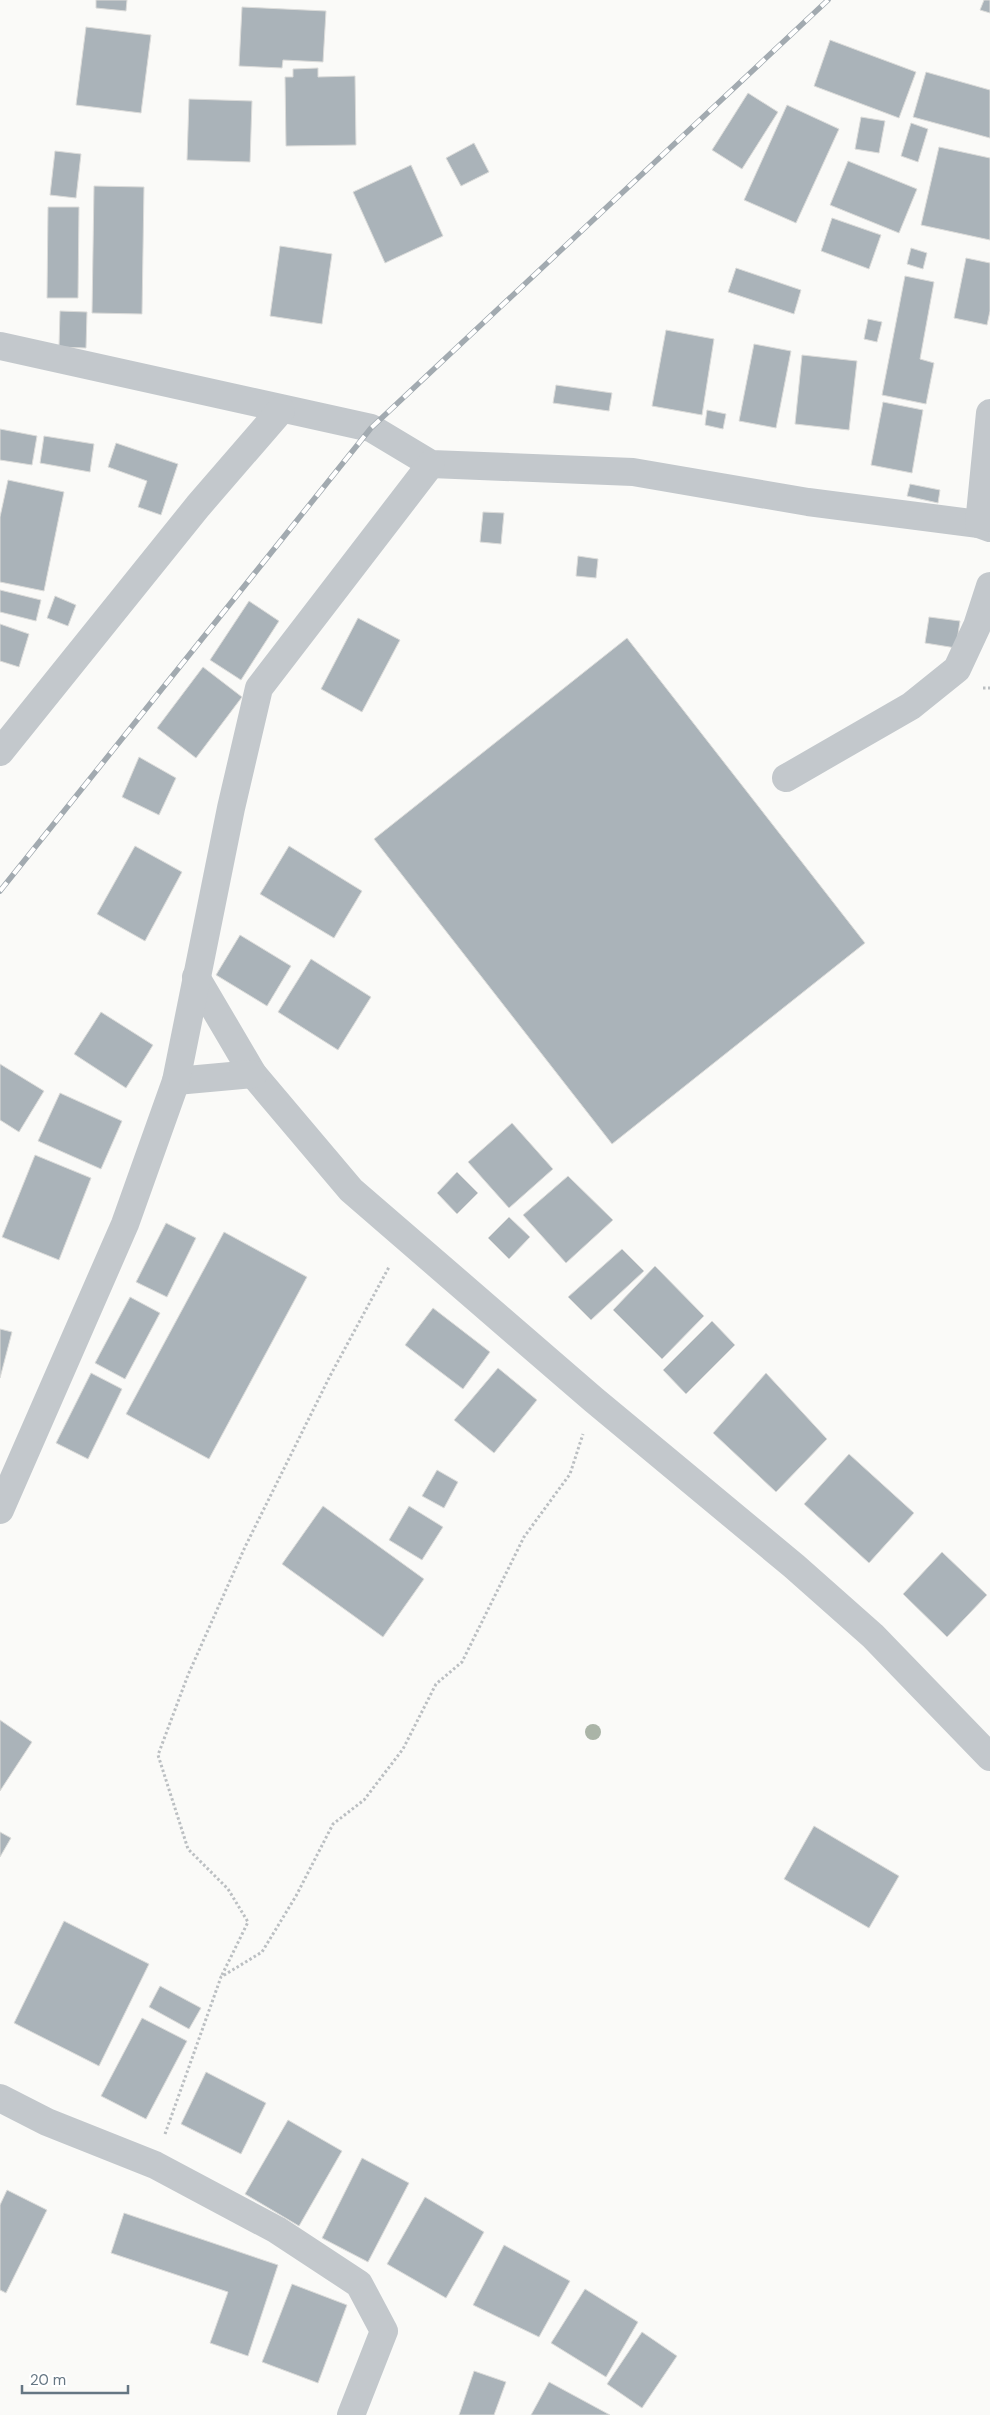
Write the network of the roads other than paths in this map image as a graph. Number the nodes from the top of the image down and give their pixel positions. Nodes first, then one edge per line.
1 (0, 346) edge
2 (281, 410) junction
3 (990, 414) edge
4 (431, 464) junction
5 (984, 526) edge
6 (990, 586) edge
7 (0, 752) edge
8 (786, 778) dead end
9 (196, 977) junction
10 (253, 1074) junction
11 (176, 1081) junction
12 (0, 1510) edge
13 (990, 1757) edge
14 (0, 2098) edge
15 (351, 2415) edge

1 - 2 street
2 - 4 street
2 - 7 street
3 - 5 street
4 - 5 street
4 - 9 street
6 - 8 street
9 - 10 street
9 - 11 street
10 - 11 street
10 - 13 street
11 - 12 street
14 - 15 street

